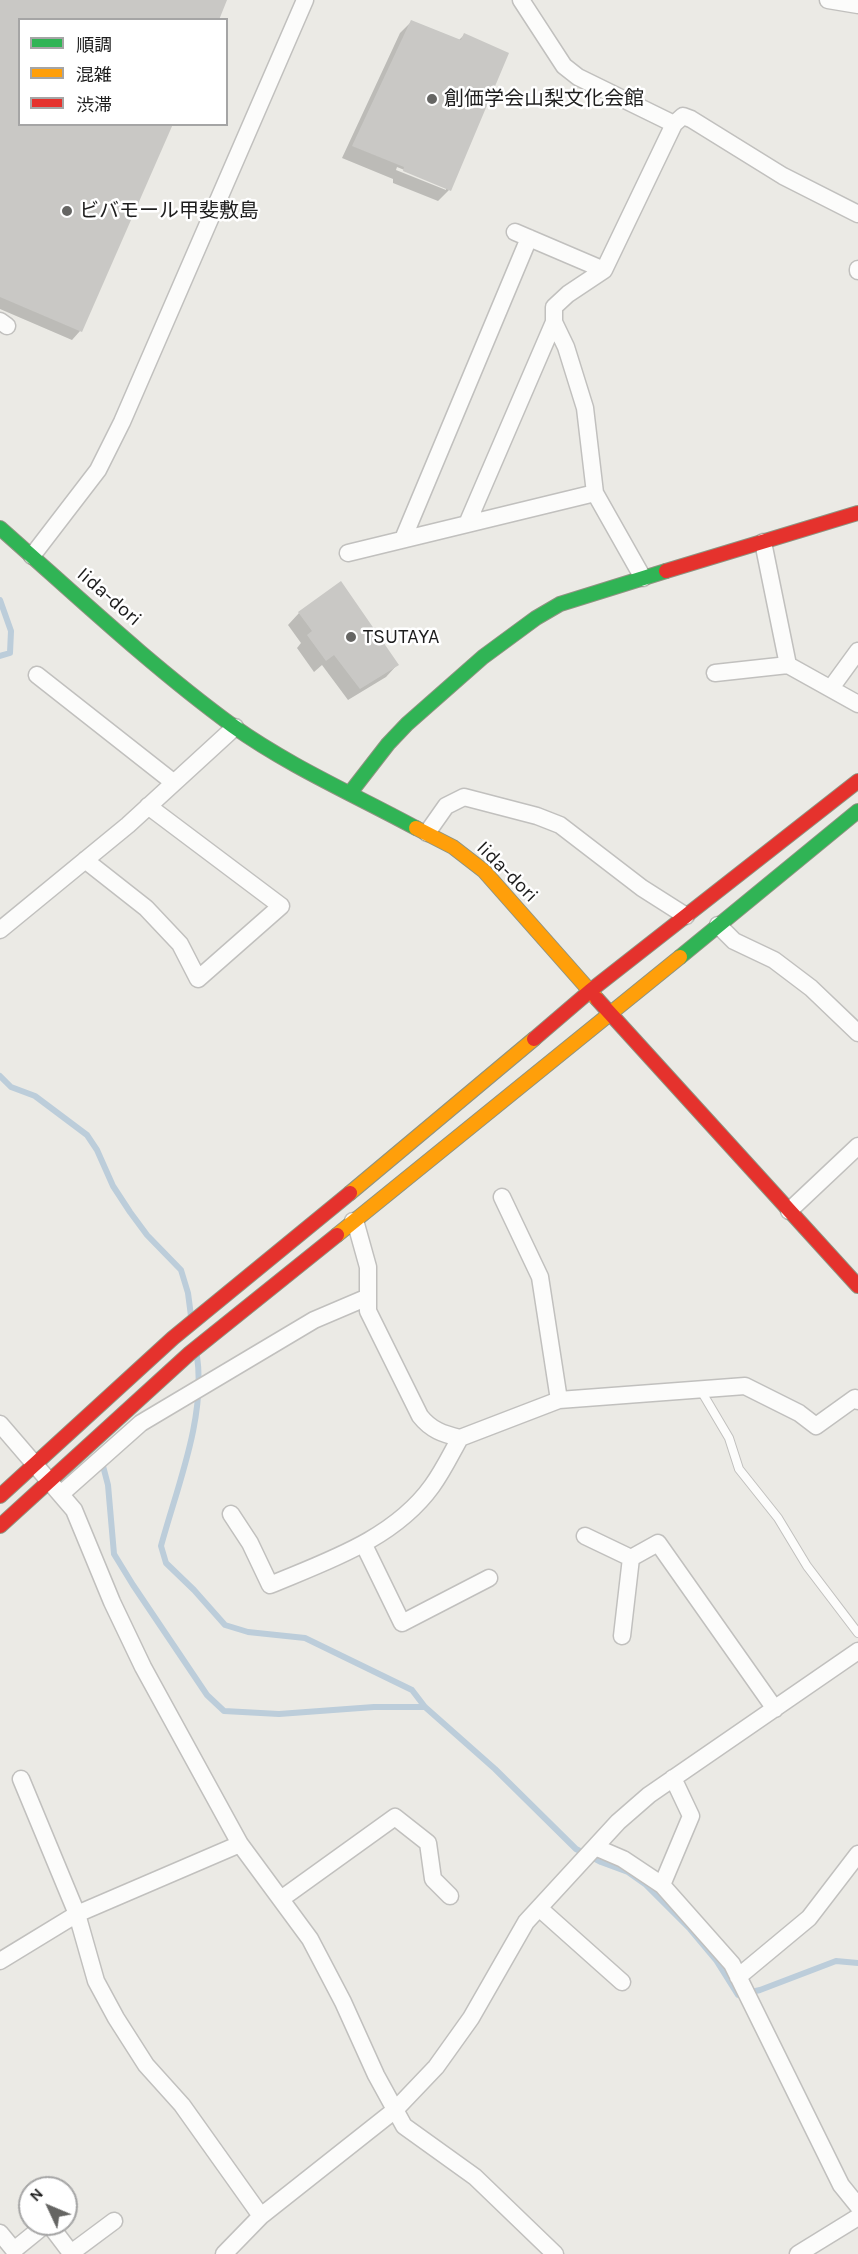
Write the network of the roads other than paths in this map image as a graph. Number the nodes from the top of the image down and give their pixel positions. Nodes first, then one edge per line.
1 (305, 0) edge
2 (521, 0) edge
3 (828, 0) edge
4 (858, 5) edge
5 (674, 124) junction
6 (858, 214) edge
7 (604, 270) junction
8 (554, 322) junction
9 (595, 493) junction
10 (858, 513) edge
11 (467, 524) junction
12 (0, 528) edge
13 (403, 539) junction
14 (763, 542) junction
15 (348, 553) dead end
16 (32, 556) junction
17 (643, 578) junction
18 (858, 651) edge
19 (788, 665) junction
20 (715, 673) dead end
21 (37, 675) dead end
22 (831, 688) junction
23 (858, 704) edge
24 (235, 727) junction
25 (858, 781) edge
26 (173, 782) junction
27 (350, 793) junction
28 (148, 806) junction
29 (858, 811) edge
30 (427, 833) junction
31 (86, 860) junction
32 (686, 916) junction
33 (718, 924) junction
34 (0, 930) edge
35 (590, 991) junction
36 (610, 1012) junction
37 (858, 1033) edge
38 (858, 1146) edge
39 (502, 1197) dead end
40 (789, 1211) junction
41 (353, 1221) junction
42 (858, 1286) edge
43 (368, 1297) junction
44 (700, 1389) junction
45 (857, 1398) edge
46 (559, 1400) junction
47 (0, 1424) edge
48 (460, 1438) junction
49 (34, 1463) junction
50 (49, 1480) junction
51 (61, 1494) junction
52 (0, 1496) edge
53 (231, 1514) dead end
54 (0, 1526) edge
55 (585, 1536) dead end
56 (364, 1545) junction
57 (631, 1558) junction
58 (489, 1578) dead end
59 (858, 1633) edge
60 (622, 1636) dead end
61 (858, 1651) edge
62 (775, 1709) junction
63 (673, 1778) junction
64 (21, 1779) dead end
65 (240, 1844) junction
66 (595, 1847) junction
67 (858, 1854) edge
68 (662, 1886) junction
69 (450, 1896) dead end
70 (281, 1899) junction
71 (539, 1908) junction
72 (77, 1914) junction
73 (0, 1960) edge
74 (738, 1977) junction
75 (622, 1982) dead end
76 (395, 2110) junction
77 (858, 2206) edge
78 (261, 2216) junction
79 (858, 2217) edge
80 (114, 2221) dead end
81 (0, 2233) edge
82 (32, 2236) edge
83 (58, 2236) edge
84 (224, 2254) edge
85 (555, 2254) edge
86 (798, 2254) edge

1 - 16 street
2 - 5 street
3 - 4 street
5 - 6 street
5 - 7 street
7 - 8 street
7 - 13 street
8 - 9 street
8 - 11 street
9 - 11 street
9 - 17 street
10 - 14 street
11 - 13 street
12 - 16 street, Iida-dori
13 - 15 street
14 - 17 street
14 - 19 street
16 - 24 street, Iida-dori
17 - 27 street
18 - 22 street
19 - 20 street
19 - 22 street
21 - 26 street
22 - 23 street
24 - 26 street
24 - 27 street, Iida-dori
25 - 32 street
26 - 28 street
27 - 30 street, Iida-dori
28 - 31 street
28 - 31 street
29 - 33 street
30 - 32 street
30 - 35 street, Iida-dori
31 - 34 street
32 - 35 street
33 - 36 street
33 - 37 street
35 - 36 street, Iida-dori
35 - 49 street
36 - 40 street, Iida-dori
36 - 41 street
38 - 40 street
39 - 46 street
40 - 42 street, Iida-dori
41 - 43 street
41 - 50 street
43 - 48 street
43 - 51 street
44 - 45 street
44 - 46 street
44 - 59 lane
46 - 48 street
47 - 49 street
48 - 56 street
49 - 50 street
49 - 52 street
50 - 51 street
50 - 54 street
51 - 65 street
53 - 56 street
55 - 57 street
56 - 58 street
57 - 60 street
57 - 62 street
61 - 62 street
62 - 63 street
63 - 66 street
63 - 68 street
64 - 72 street
65 - 70 street
65 - 72 street
66 - 68 street
66 - 71 street
67 - 74 street
68 - 74 street
69 - 70 street
70 - 76 street
71 - 75 street
71 - 76 street
72 - 73 street
72 - 78 street
74 - 77 street
76 - 78 street
76 - 85 street
78 - 84 street
79 - 86 street
80 - 83 street
81 - 82 street

